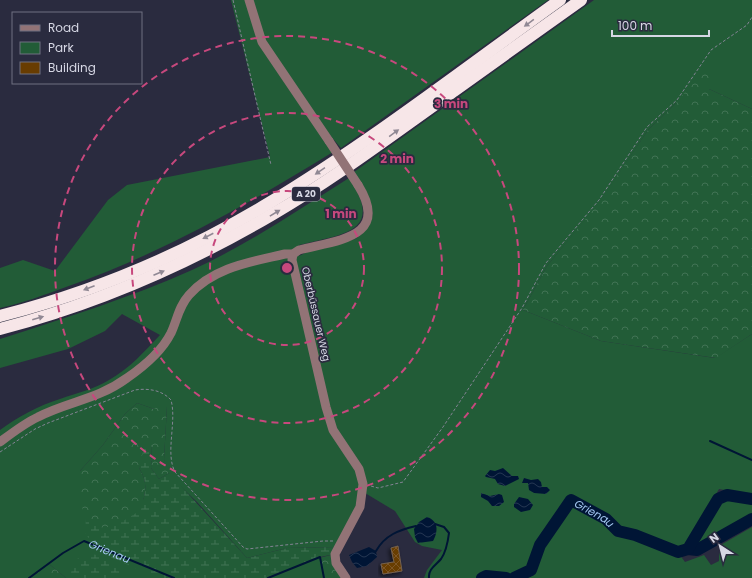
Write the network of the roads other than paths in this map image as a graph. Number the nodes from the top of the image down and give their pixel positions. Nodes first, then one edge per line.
1 (249, 0) edge
2 (560, 0) edge
3 (581, 0) edge
4 (293, 254) junction
5 (0, 316) edge
6 (0, 329) edge
7 (0, 442) edge
8 (346, 578) edge

1 - 4 street, bridge
2 -> 5 highway, A 20
6 -> 3 highway, A 20
4 - 7 street
4 - 8 street, Oberbüssauer Weg

